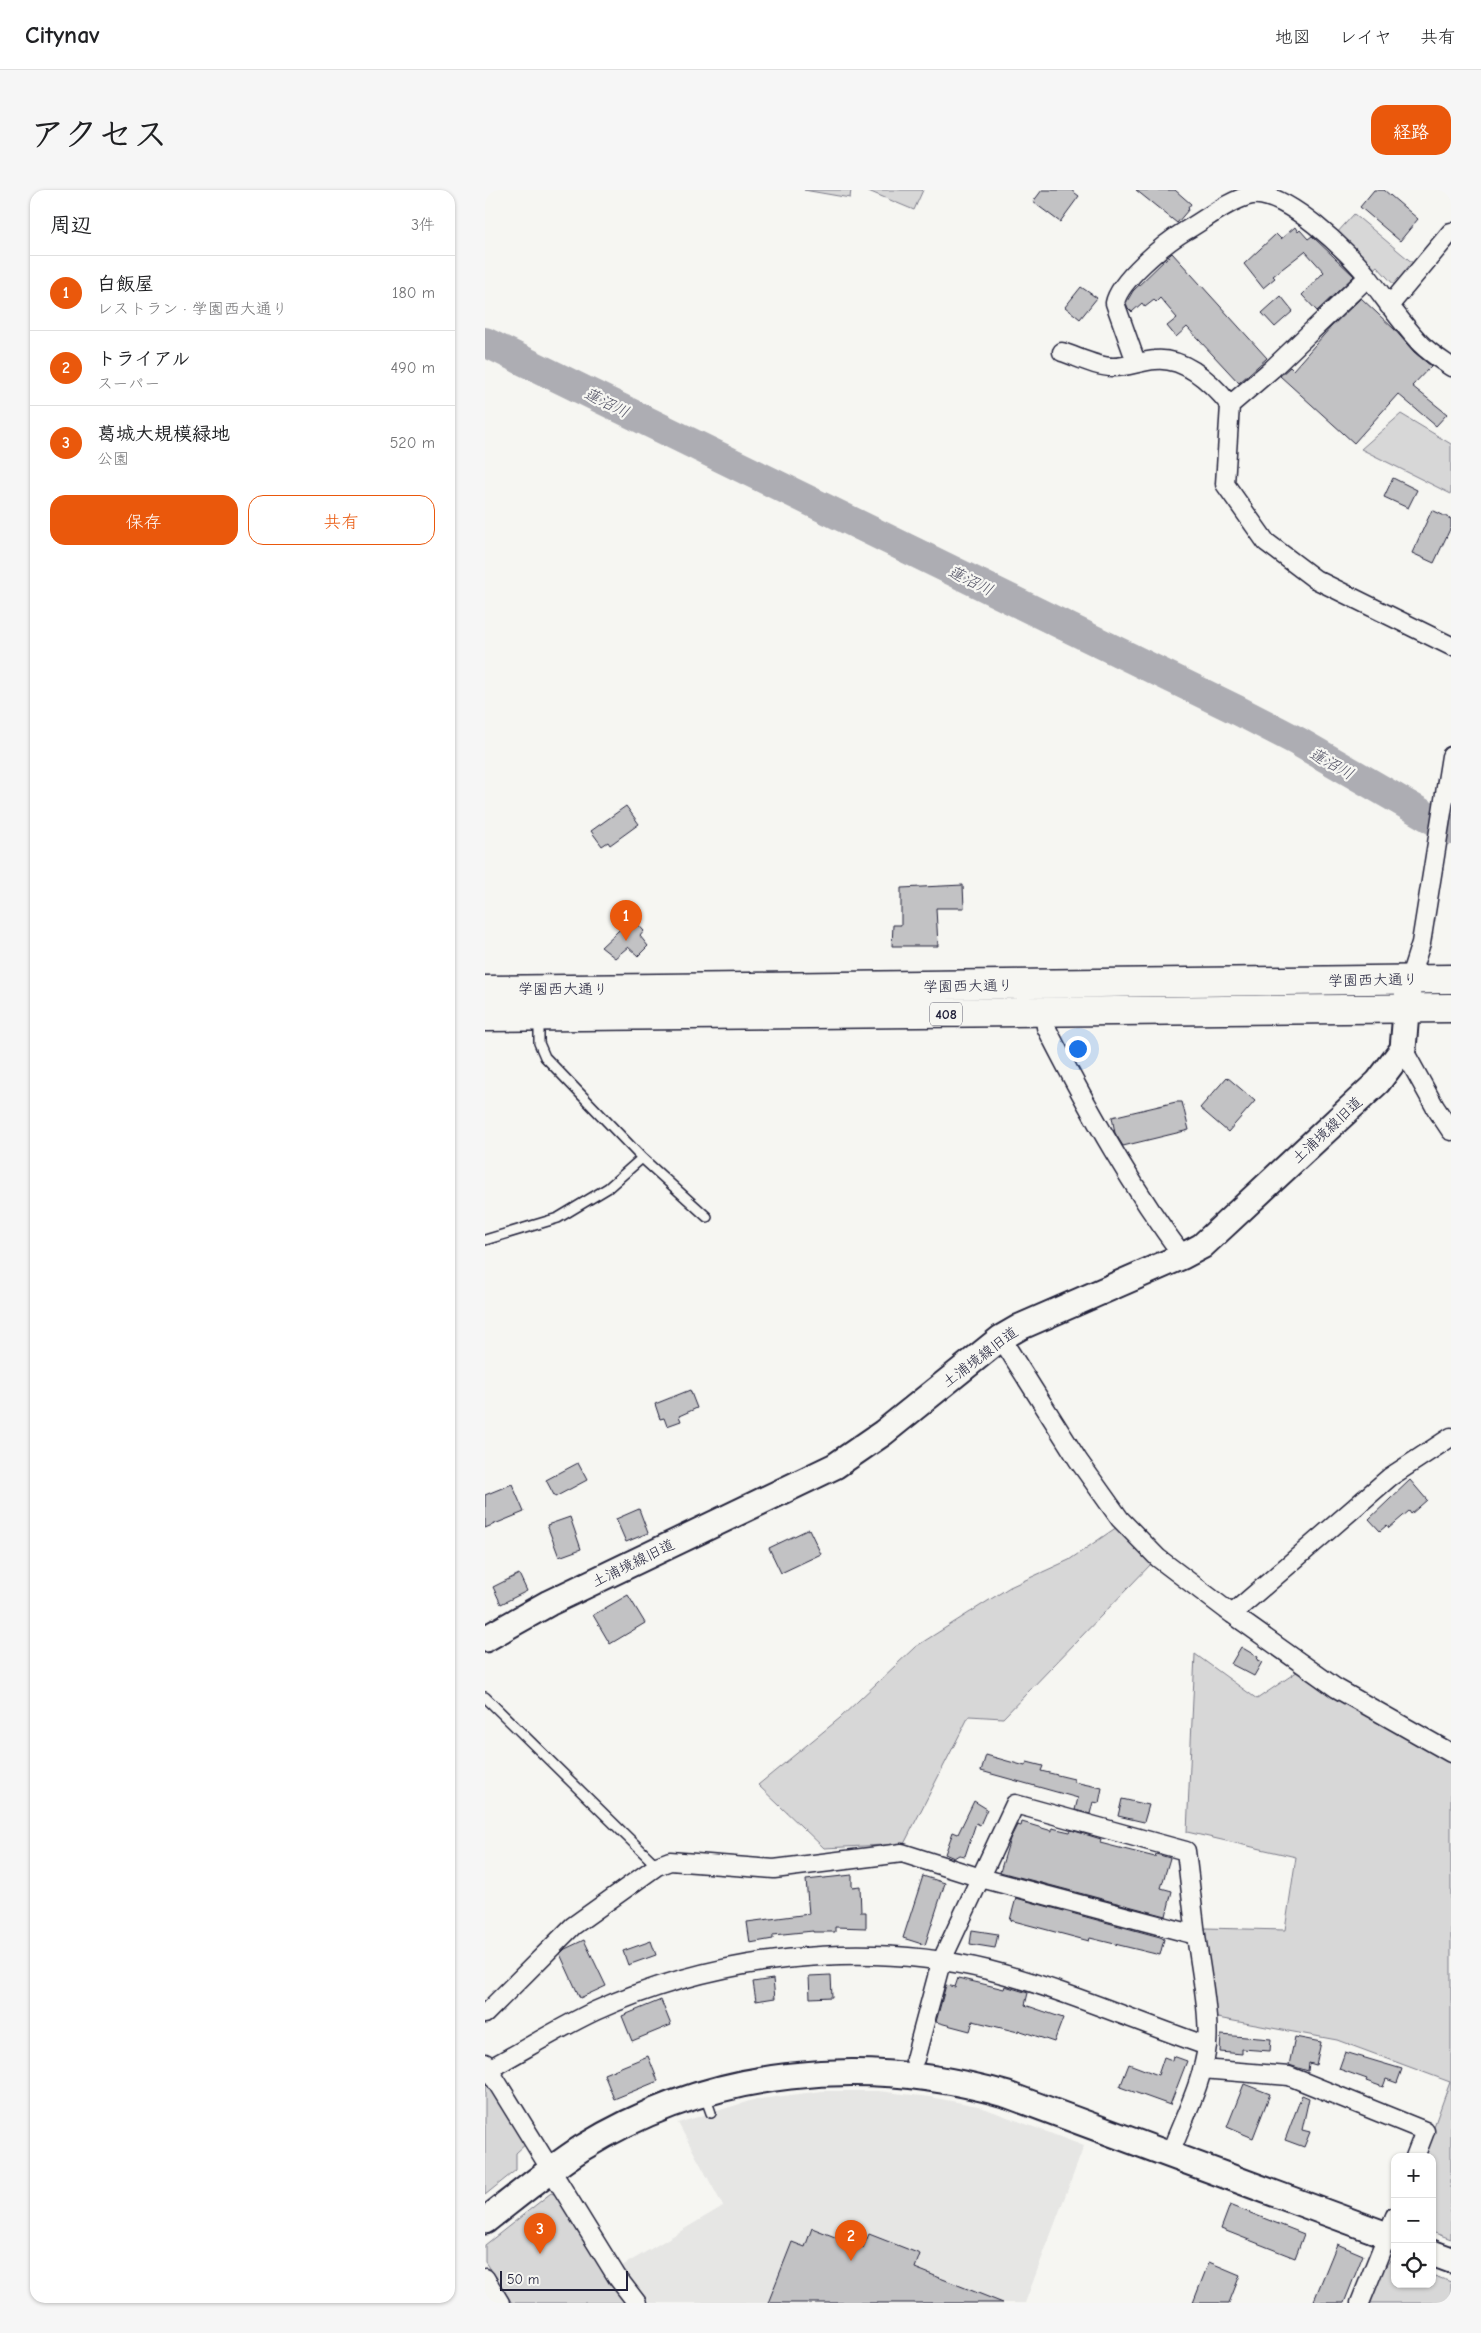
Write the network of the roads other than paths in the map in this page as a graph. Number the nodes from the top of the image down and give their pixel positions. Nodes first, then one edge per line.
1 (1285, 196) edge
2 (1451, 232) edge
3 (1368, 276) junction
4 (1389, 306) junction
5 (1062, 352) dead end
6 (1136, 362) junction
7 (1451, 368) edge
8 (1231, 405) junction
9 (1451, 646) edge
10 (1451, 756) edge
11 (1451, 979) edge
12 (1409, 980) junction
13 (485, 990) edge
14 (1451, 1008) edge
15 (1406, 1009) junction
16 (1044, 1013) junction
17 (485, 1017) edge
18 (539, 1017) junction
19 (1403, 1049) junction
20 (1451, 1131) edge
21 (642, 1158) junction
22 (707, 1218) dead end
23 (485, 1240) edge
24 (1183, 1256) junction
25 (1001, 1338) junction
26 (1451, 1437) edge
27 (1232, 1614) junction
28 (485, 1640) edge
29 (485, 1697) edge
30 (1451, 1753) edge
31 (657, 1866) junction
32 (981, 1878) junction
33 (1196, 1935) junction
34 (941, 1962) junction
35 (485, 2014) edge
36 (1207, 2046) junction
37 (915, 2059) dead end
38 (487, 2066) edge
39 (1202, 2069) junction
40 (1417, 2153) edge
41 (1171, 2154) junction
42 (552, 2170) junction
43 (485, 2221) edge
44 (1391, 2230) edge
45 (1391, 2232) edge
46 (1436, 2254) edge
47 (1451, 2260) edge
48 (485, 2278) edge
49 (500, 2303) edge
50 (637, 2303) edge
51 (1360, 2303) edge

1 - 3 street
1 - 6 street
2 - 4 street
3 - 4 street
3 - 8 street
4 - 7 street
5 - 6 street
6 - 8 street
8 - 9 street
10 - 12 street
11 - 12 highway, 学園西大通り / 408
12 - 13 highway, 学園西大通り / 408
12 - 15 street
14 - 15 highway, 学園西大通り / 408
15 - 16 highway, 学園西大通り / 408
15 - 19 street
16 - 18 highway, 学園西大通り / 408
16 - 24 street
17 - 18 highway, 学園西大通り / 408
18 - 21 lane
19 - 20 street
19 - 24 street, 土浦境線旧道
21 - 22 lane
21 - 23 lane
24 - 25 street, 土浦境線旧道
25 - 27 street
25 - 28 street, 土浦境線旧道
26 - 27 street
27 - 30 street
29 - 31 lane
31 - 32 street
31 - 35 street
32 - 33 street
32 - 33 street
32 - 34 street
33 - 36 street
34 - 36 street
34 - 37 street
34 - 38 street
36 - 39 street
38 - 42 street
39 - 40 street
39 - 41 street
41 - 42 street
41 - 44 street
42 - 43 street
42 - 50 street
45 - 51 street
46 - 47 street
48 - 49 street

